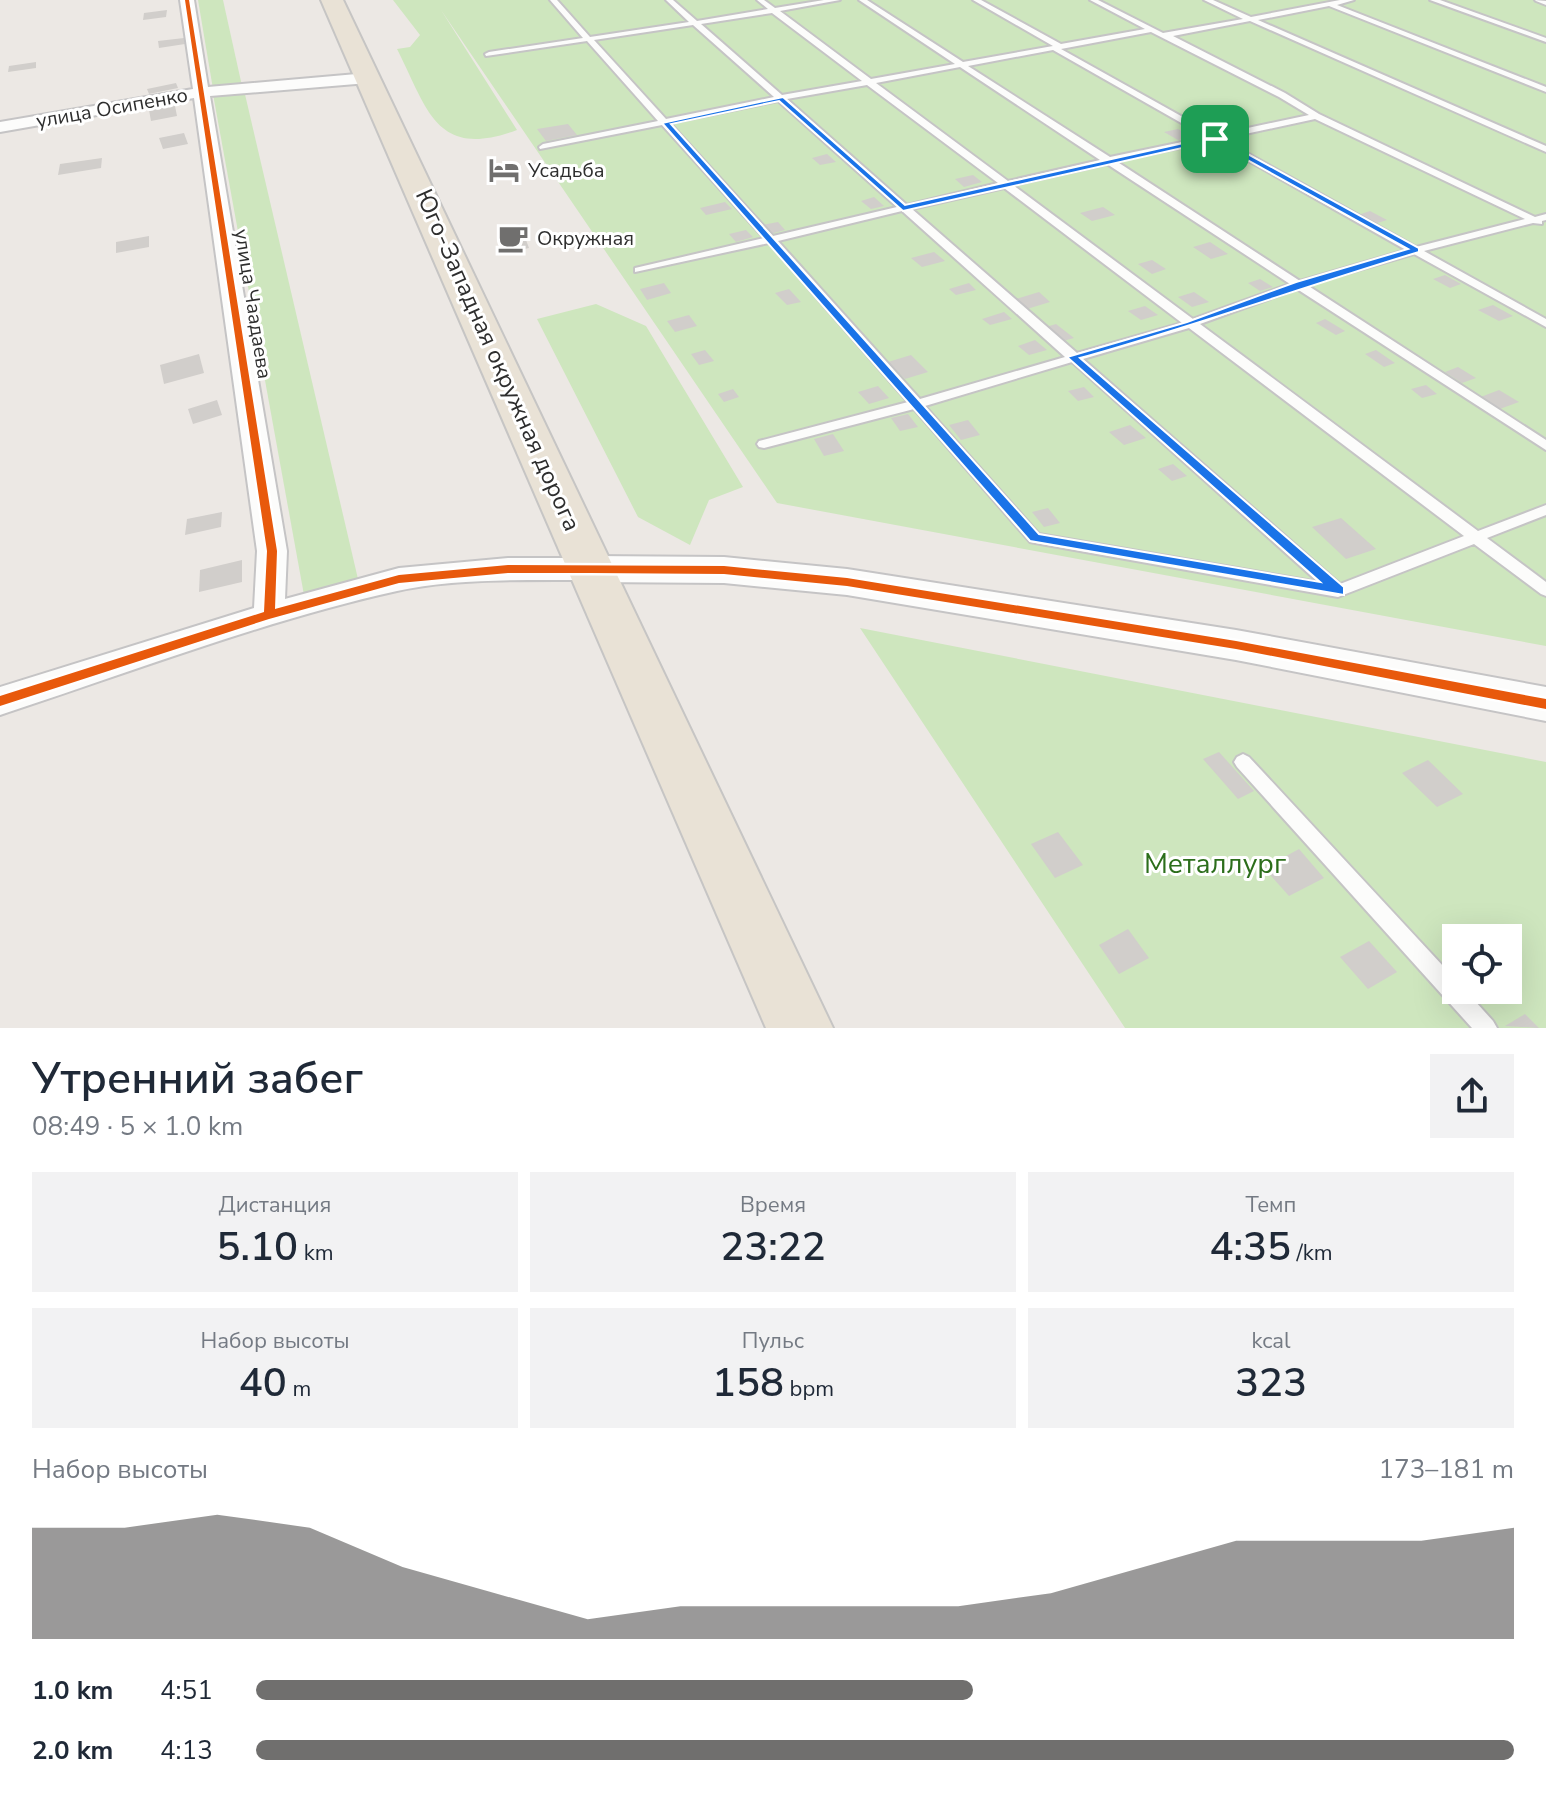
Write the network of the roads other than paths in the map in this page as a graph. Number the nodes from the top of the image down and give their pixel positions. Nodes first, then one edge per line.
1 (187, 0) edge
2 (332, 0) edge
3 (553, 0) edge
4 (669, 0) edge
5 (760, 0) edge
6 (837, 0) edge
7 (862, 0) edge
8 (976, 0) edge
9 (1093, 0) edge
10 (1207, 0) edge
11 (1320, 0) edge
12 (1351, 0) edge
13 (1433, 0) edge
14 (1538, 0) edge
15 (1546, 3) edge
16 (1330, 4) junction
17 (774, 10) junction
18 (1250, 19) junction
19 (695, 23) junction
20 (1152, 30) junction
21 (1165, 35) junction
22 (587, 40) junction
23 (1546, 40) edge
24 (1057, 48) junction
25 (489, 54) dead end
26 (962, 65) junction
27 (368, 78) junction
28 (869, 82) junction
29 (1546, 90) edge
30 (201, 92) junction
31 (781, 98) junction
32 (1316, 116) junction
33 (666, 123) junction
34 (0, 127) edge
35 (1215, 139) junction
36 (543, 147) dead end
37 (1546, 149) edge
38 (1110, 160) junction
39 (1005, 185) junction
40 (903, 209) junction
41 (1543, 221) edge
42 (771, 239) junction
43 (1416, 250) junction
44 (639, 270) dead end
45 (1300, 284) junction
46 (1190, 324) junction
47 (1546, 324) edge
48 (1072, 357) junction
49 (917, 404) junction
50 (764, 444) dead end
51 (1546, 446) edge
52 (1546, 510) edge
53 (1477, 539) junction
54 (592, 569) junction
55 (1546, 590) edge
56 (1339, 591) junction
57 (269, 615) junction
58 (0, 701) edge
59 (1546, 704) edge
60 (1243, 762) dead end
61 (800, 1028) edge
62 (1486, 1028) edge

1 - 30 street, улица Чаадаева
2 - 27 highway, Юго-Западная окружная дорога
3 - 22 lane
4 - 19 lane
5 - 17 lane
6 - 17 lane
7 - 26 lane
8 - 24 lane
9 - 20 lane
10 - 18 lane
11 - 16 lane
12 - 16 lane
13 - 23 lane
14 - 15 lane
16 - 18 lane
16 - 29 lane
17 - 19 lane
17 - 28 lane
18 - 21 lane
18 - 37 lane
19 - 22 lane
19 - 31 lane
20 - 21 lane
20 - 24 lane
21 - 32 lane
22 - 25 lane
22 - 33 lane
24 - 26 lane
24 - 35 lane
26 - 28 lane
26 - 38 lane
27 - 30 street, улица Осипенко
27 - 54 highway, Юго-Западная окружная дорога
28 - 31 lane
28 - 39 lane
30 - 34 street, улица Осипенко
30 - 57 street, улица Чаадаева
31 - 33 lane
31 - 40 lane
32 - 35 lane
32 - 41 lane
33 - 36 lane
33 - 42 lane
35 - 38 lane
35 - 43 lane
38 - 39 lane
38 - 45 lane
39 - 40 lane
39 - 46 lane
40 - 42 lane
40 - 48 lane
41 - 43 lane
42 - 44 lane
42 - 49 lane
43 - 45 lane
43 - 47 lane
45 - 46 lane
45 - 51 lane
46 - 48 lane
46 - 53 lane
48 - 49 lane
48 - 56 lane
49 - 50 lane
49 - 56 lane
52 - 53 lane
53 - 55 lane
53 - 56 lane
54 - 57 street
54 - 59 street
54 - 61 highway, Юго-Западная окружная дорога
57 - 58 street
60 - 62 lane

